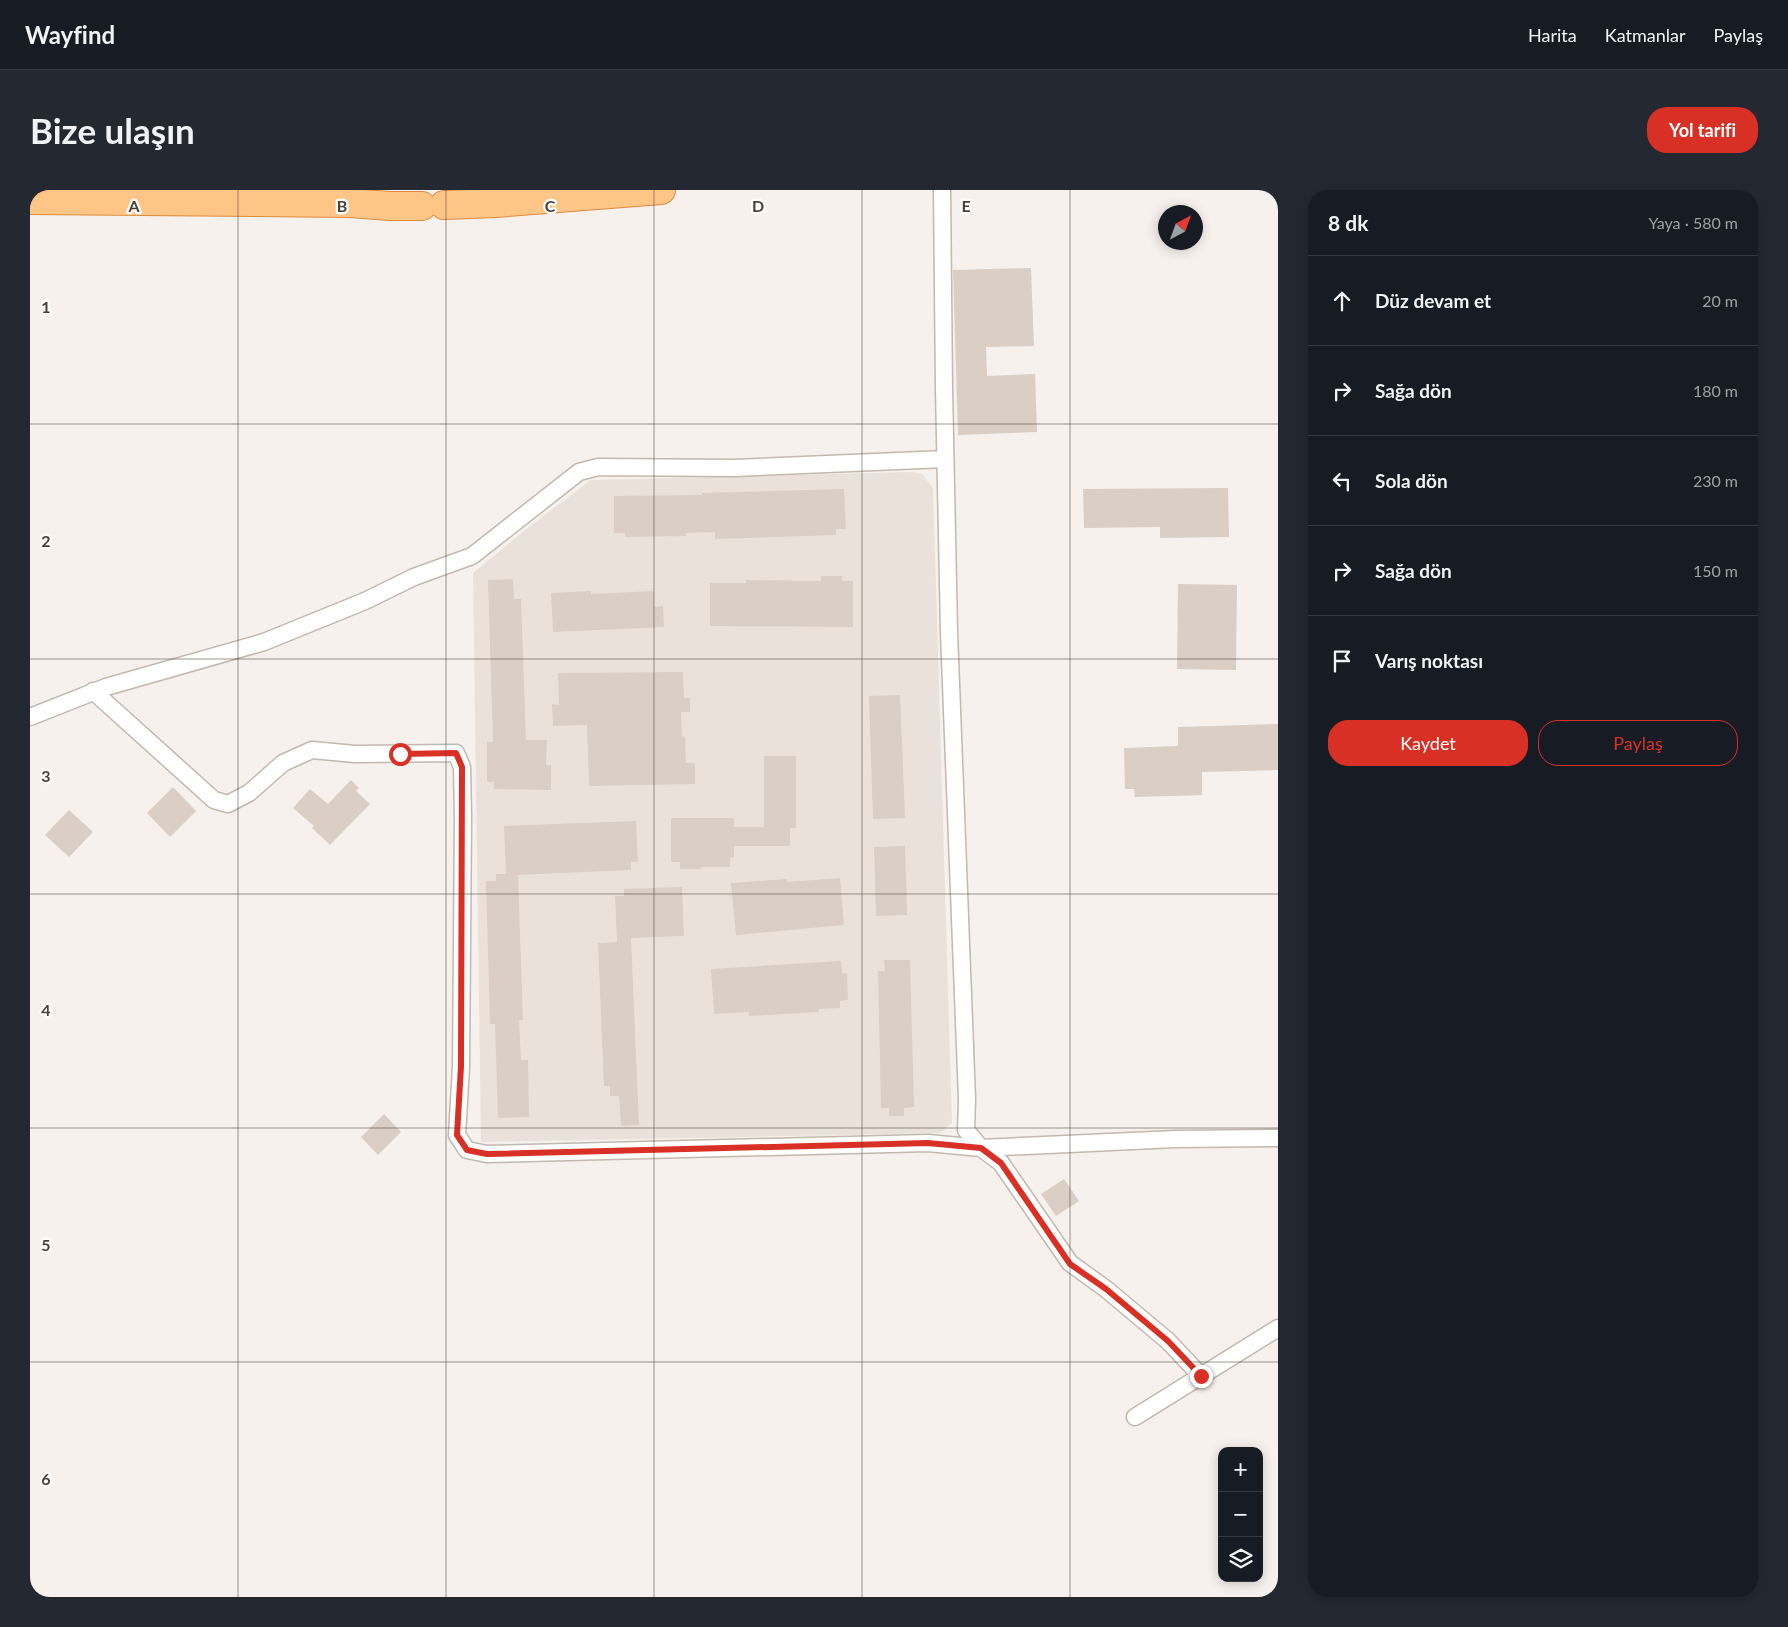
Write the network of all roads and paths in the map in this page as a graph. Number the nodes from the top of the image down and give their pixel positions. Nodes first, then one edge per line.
1 (661, 190) edge
2 (942, 190) edge
3 (432, 198) edge
4 (30, 200) edge
5 (945, 459) junction
6 (93, 692) junction
7 (30, 717) edge
8 (1278, 1138) edge
9 (981, 1148) junction
10 (1278, 1328) edge
11 (1201, 1376) junction
12 (1135, 1417) dead end

1 - 3 highway
2 - 5 street
3 - 4 highway
5 - 6 street
5 - 9 street
6 - 7 street
6 - 9 street
8 - 9 street
9 - 11 street
10 - 11 street
11 - 12 street

